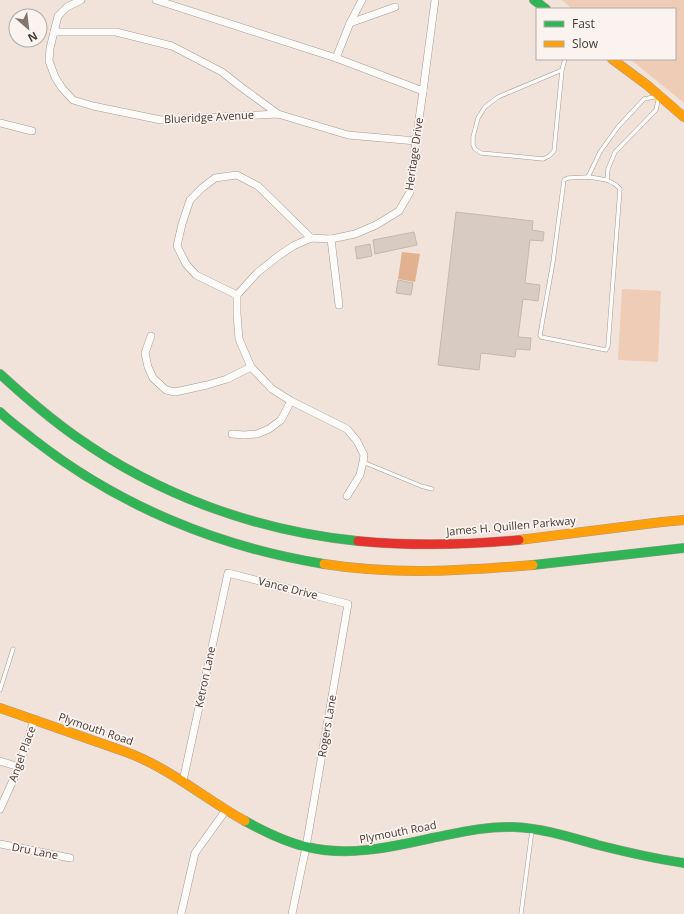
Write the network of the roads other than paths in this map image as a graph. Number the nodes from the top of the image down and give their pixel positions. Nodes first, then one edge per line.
1 (81, 0) edge
2 (156, 0) edge
3 (362, 0) edge
4 (435, 0) edge
5 (534, 0) edge
6 (396, 7) dead end
7 (545, 8) edge
8 (350, 23) junction
9 (54, 32) junction
10 (336, 58) junction
11 (565, 60) edge
12 (613, 60) edge
13 (562, 70) junction
14 (423, 91) junction
15 (659, 96) junction
16 (278, 114) junction
17 (684, 117) edge
18 (0, 123) edge
19 (32, 131) dead end
20 (416, 141) junction
21 (588, 177) junction
22 (607, 180) junction
23 (311, 238) junction
24 (331, 238) junction
25 (237, 295) junction
26 (339, 305) dead end
27 (151, 336) dead end
28 (251, 367) junction
29 (0, 374) edge
30 (291, 401) junction
31 (0, 412) edge
32 (232, 434) dead end
33 (363, 462) junction
34 (432, 489) dead end
35 (347, 496) dead end
36 (684, 520) edge
37 (684, 548) edge
38 (228, 573) joint
39 (348, 604) joint
40 (13, 649) dead end
41 (0, 690) edge
42 (0, 708) edge
43 (34, 720) junction
44 (0, 761) edge
45 (19, 767) junction
46 (183, 781) junction
47 (0, 809) edge
48 (226, 810) junction
49 (533, 829) junction
50 (0, 844) edge
51 (306, 848) junction
52 (70, 858) dead end
53 (684, 863) edge
54 (181, 914) edge
55 (292, 914) edge
56 (521, 914) edge

1 - 9 street, Blueridge Avenue
2 - 10 street
3 - 8 street
4 - 14 street, Heritage Drive
5 - 7 main road
6 - 8 street
8 - 10 street
9 - 16 street
9 - 16 street, Blueridge Avenue
10 - 14 street
11 - 13 lane
12 - 15 main road
13 - 13 lane
14 - 20 street, Heritage Drive
15 - 17 main road
15 - 21 lane
15 - 22 lane
16 - 20 street, Blueridge Avenue
18 - 19 street
20 - 24 street, Heritage Drive
21 - 22 lane
21 - 22 lane
23 - 24 street, Heritage Drive
23 - 25 street, Heritage Drive
23 - 25 street
24 - 26 street
25 - 28 street
27 - 28 street
28 - 30 street
29 - 36 main road, James H. Quillen Parkway
30 - 32 street
30 - 33 street
31 - 37 main road
33 - 34 lane
33 - 35 street
38 - 39 street, Vance Drive
38 - 46 street, Ketron Lane
39 - 51 street, Rogers Lane
40 - 41 lane
42 - 43 main road, Plymouth Road
43 - 45 street, Angel Place
43 - 46 main road, Plymouth Road
44 - 45 street
45 - 47 street, Angel Place
46 - 48 main road, Plymouth Road
48 - 51 main road, Plymouth Road
48 - 54 street
49 - 51 main road, Plymouth Road
49 - 53 main road, Plymouth Road
49 - 56 lane
50 - 52 street, Dru Lane
51 - 55 street, Rogers Lane

